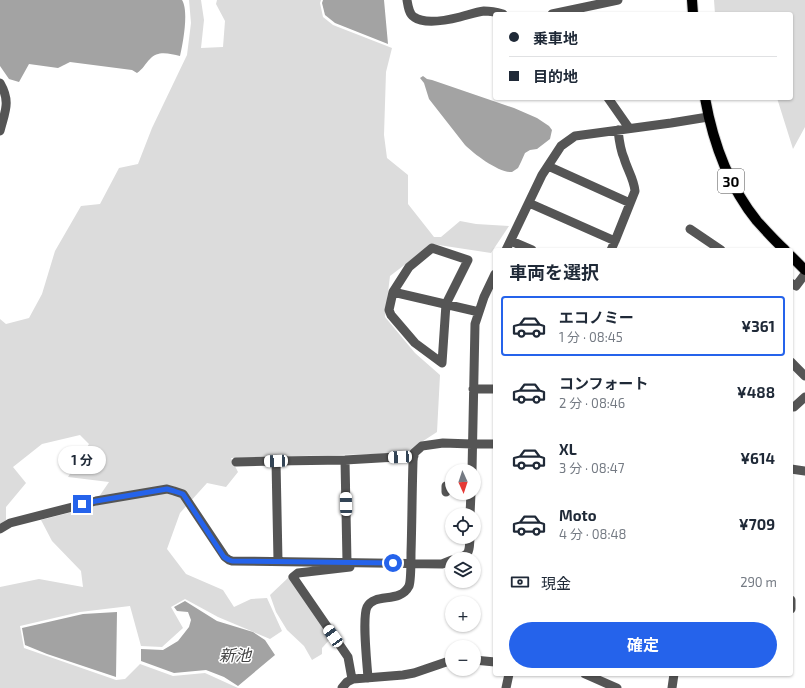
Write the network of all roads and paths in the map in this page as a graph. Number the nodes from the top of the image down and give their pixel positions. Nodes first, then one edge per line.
1 (407, 0) edge
2 (618, 0) edge
3 (692, 0) edge
4 (495, 12) edge
5 (561, 12) edge
6 (693, 12) edge
7 (0, 83) edge
8 (609, 100) edge
9 (705, 100) edge
10 (708, 117) junction
11 (629, 128) junction
12 (618, 130) junction
13 (0, 131) edge
14 (548, 166) junction
15 (529, 203) junction
16 (630, 203) junction
17 (690, 230) dead end
18 (511, 241) junction
19 (615, 241) junction
20 (507, 248) edge
21 (527, 248) edge
22 (612, 248) edge
23 (718, 248) edge
24 (783, 248) edge
25 (793, 258) edge
26 (805, 270) edge
27 (805, 274) edge
28 (493, 279) edge
29 (793, 284) edge
30 (393, 292) junction
31 (446, 304) junction
32 (479, 312) junction
33 (793, 364) edge
34 (805, 376) edge
35 (473, 389) junction
36 (493, 389) edge
37 (805, 397) edge
38 (793, 407) edge
39 (472, 444) junction
40 (493, 444) edge
41 (414, 456) junction
42 (345, 460) junction
43 (276, 461) junction
44 (236, 462) dead end
45 (472, 464) edge
46 (793, 469) edge
47 (805, 471) edge
48 (0, 529) edge
49 (278, 562) junction
50 (347, 562) junction
51 (393, 563) junction
52 (411, 563) junction
53 (445, 563) edge
54 (481, 661) edge
55 (445, 662) edge
56 (493, 662) edge
57 (509, 676) edge
58 (590, 676) edge
59 (674, 676) edge
60 (368, 678) junction
61 (352, 679) junction
62 (342, 688) edge
63 (506, 688) edge
64 (617, 688) edge
65 (672, 688) edge

1 - 4 street
2 - 5 street
3 - 6 main road
7 - 13 street
8 - 11 street
9 - 10 main road, 30
10 - 11 street
10 - 24 main road, 30
11 - 12 street
12 - 14 street
12 - 16 street
14 - 15 street
14 - 16 street
15 - 18 street
15 - 19 street
16 - 19 street
17 - 23 street
18 - 20 street
18 - 21 street
19 - 22 street
25 - 26 main road
27 - 29 street
28 - 32 street
30 - 31 street
30 - 31 street
30 - 31 street
31 - 32 street
32 - 35 street
33 - 34 street
35 - 36 street
35 - 39 street
37 - 38 street
39 - 40 street
39 - 41 street
39 - 45 street
41 - 42 street
41 - 52 street
42 - 43 street
42 - 50 street
43 - 44 street
43 - 49 street
46 - 47 street
48 - 49 street
49 - 50 street
50 - 51 street
51 - 52 street
51 - 61 street
52 - 53 street
52 - 60 street
54 - 56 street
55 - 60 street
57 - 63 street
58 - 64 street
59 - 65 street
60 - 61 street
61 - 62 street

